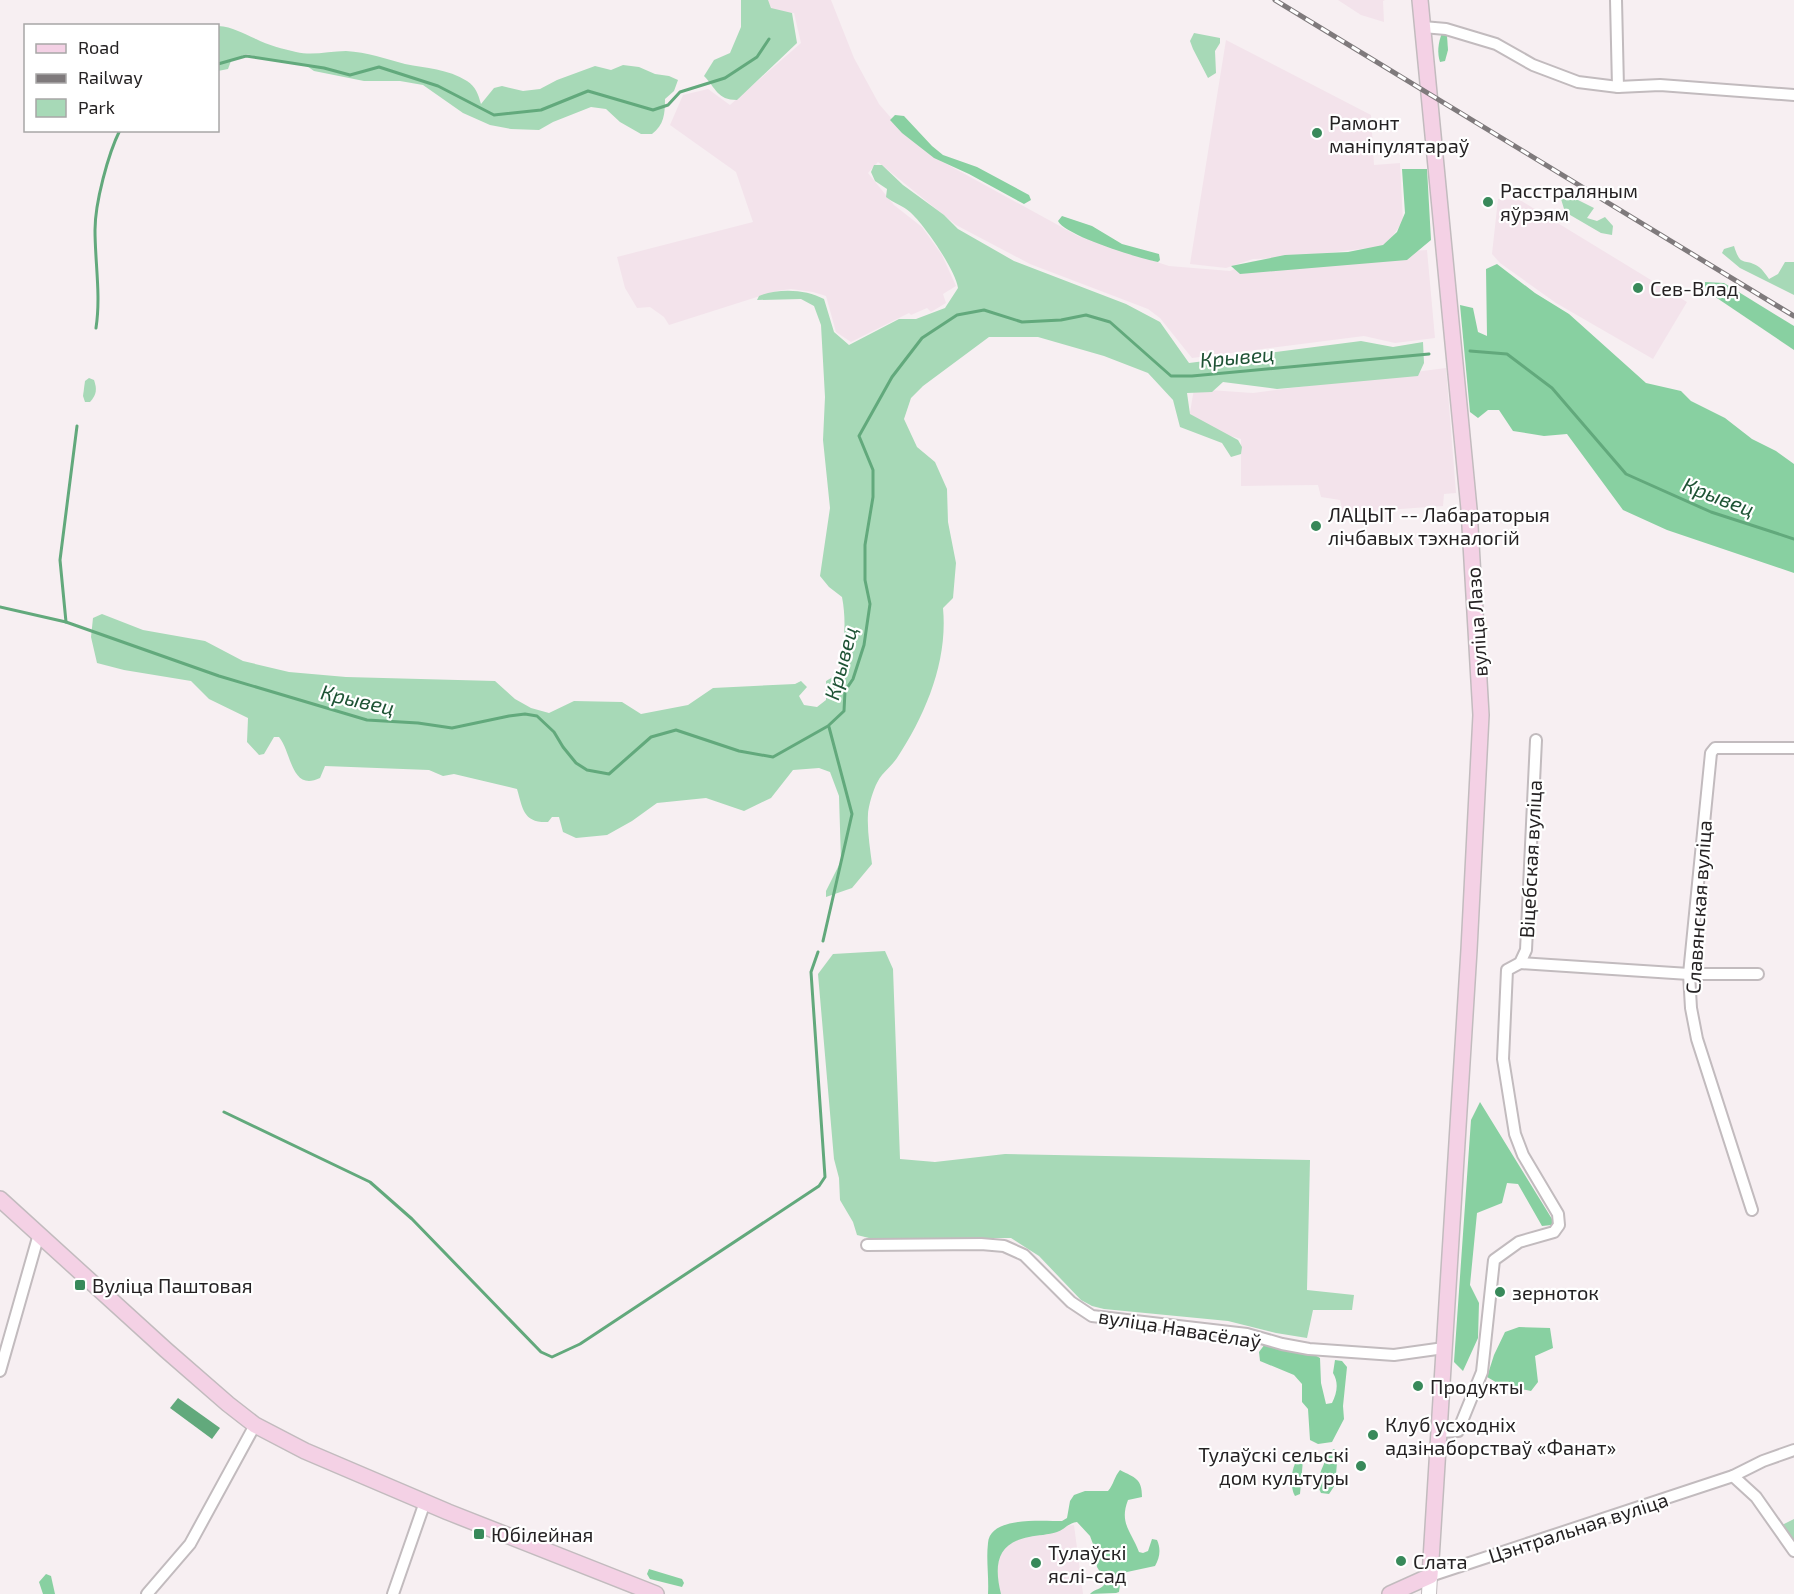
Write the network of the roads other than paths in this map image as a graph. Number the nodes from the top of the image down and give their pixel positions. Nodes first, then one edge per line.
1 (1420, 0) edge
2 (1616, 0) edge
3 (1423, 27) junction
4 (1618, 87) junction
5 (1794, 95) edge
6 (1536, 740) dead end
7 (1794, 748) edge
8 (1520, 963) junction
9 (1758, 974) dead end
10 (1689, 975) junction
11 (0, 1199) edge
12 (1752, 1210) dead end
13 (39, 1234) junction
14 (867, 1245) dead end
15 (1444, 1348) junction
16 (0, 1371) edge
17 (255, 1425) junction
18 (1440, 1431) junction
19 (1794, 1450) edge
20 (1733, 1476) junction
21 (425, 1502) junction
22 (1794, 1551) edge
23 (1430, 1576) junction
24 (147, 1594) edge
25 (393, 1594) edge
26 (656, 1594) edge
27 (1390, 1594) edge
28 (1429, 1594) edge

1 - 3 main road, вуліца Лазо
2 - 4 street
3 - 4 street
3 - 15 main road, вуліца Лазо
4 - 5 street
6 - 8 street, Віцебская вуліца
7 - 10 street, Славянская вуліца
8 - 10 street
8 - 18 street, Віцебская вуліца
9 - 10 street
10 - 12 street, Славянская вуліца
11 - 13 main road
13 - 16 street
13 - 17 main road
14 - 15 street, вуліца Навасёлаў
15 - 18 main road, вуліца Лазо
17 - 21 main road
17 - 24 street
18 - 23 main road, вуліца Лазо
19 - 20 street, Цэнтральная вуліца
20 - 22 street
20 - 23 street, Цэнтральная вуліца
21 - 25 street
21 - 26 main road
23 - 27 main road, Цэнтральная вуліца
23 - 28 street

